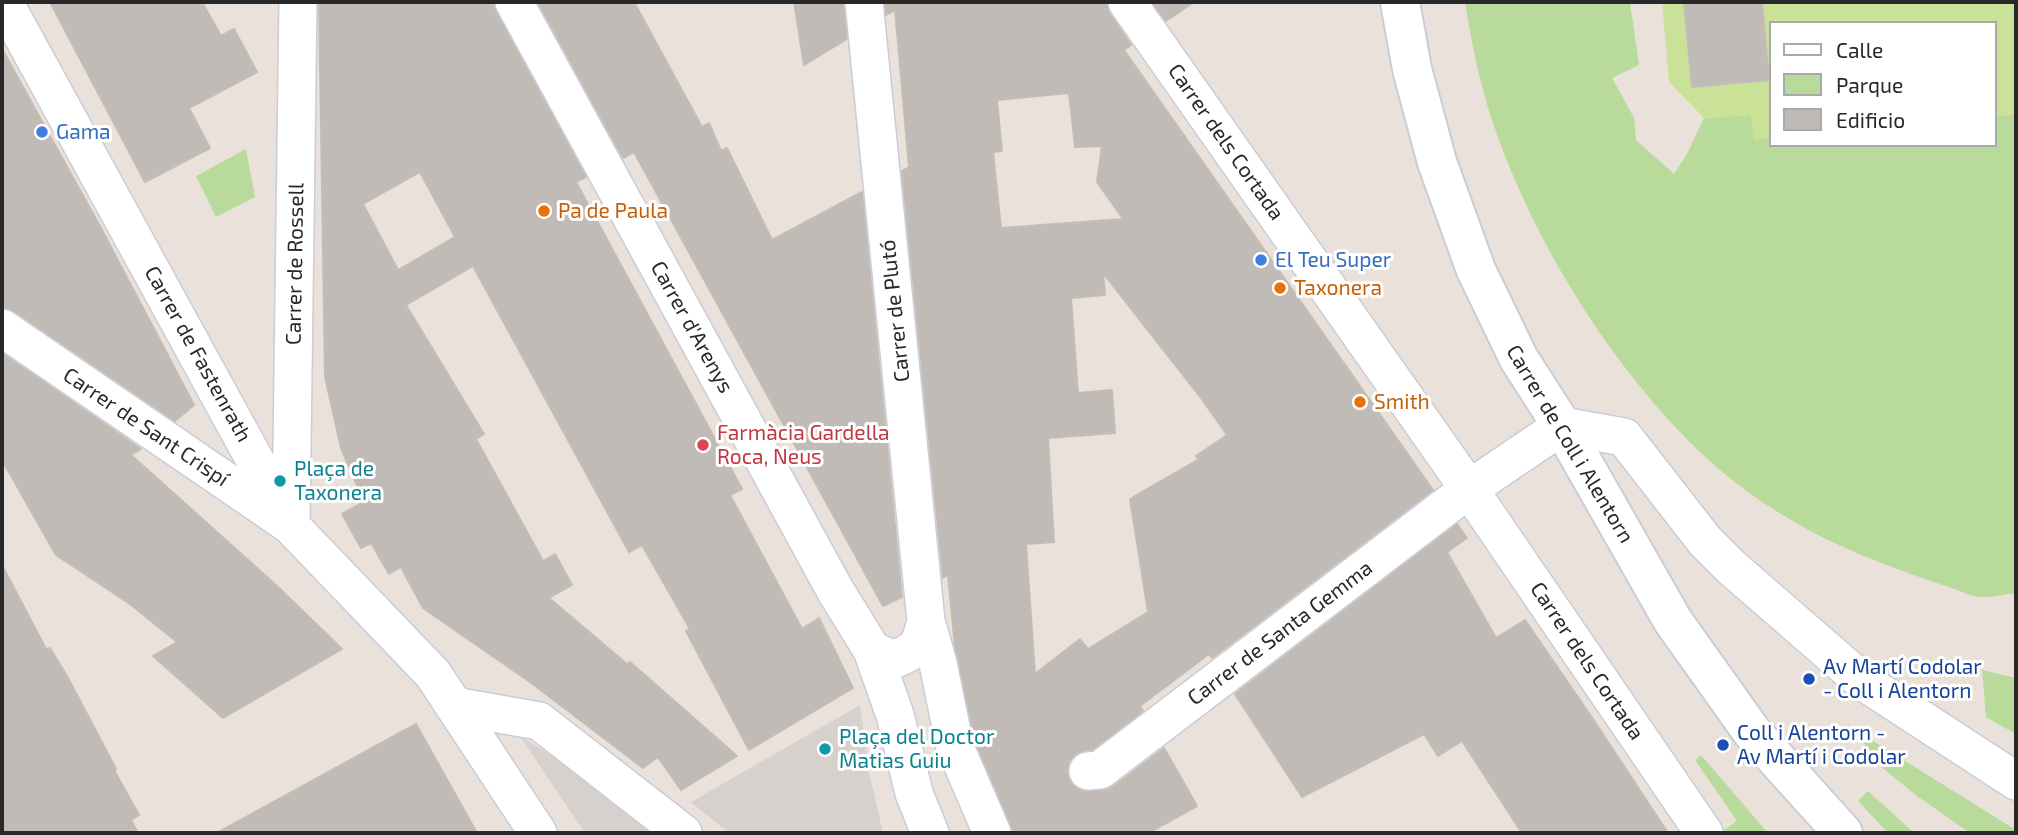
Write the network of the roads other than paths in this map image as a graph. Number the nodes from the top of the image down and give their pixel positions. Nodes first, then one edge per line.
1 (4, 2) edge
2 (298, 2) edge
3 (514, 2) edge
4 (864, 2) edge
5 (1128, 2) edge
6 (1400, 2) edge
7 (2, 328) edge
8 (1562, 426) junction
9 (1469, 489) junction
10 (291, 526) junction
11 (926, 621) junction
12 (872, 650) junction
13 (454, 706) junction
14 (1088, 771) dead end
15 (2016, 782) edge
16 (538, 833) edge
17 (683, 833) edge
18 (930, 833) edge
19 (992, 833) edge
20 (1704, 833) edge
21 (1843, 833) edge

1 - 10 street, Carrer de Fastenrath
2 - 10 street, Carrer de Rossell
3 - 12 street, Carrer d'Arenys
4 - 11 street, Carrer de Plutó
5 - 9 street, Carrer dels Cortada
6 - 8 street, Carrer de Coll i Alentorn
7 - 10 street, Carrer de Sant Crispí
8 - 9 street
8 - 15 street
8 - 21 street, Carrer de Coll i Alentorn
9 - 14 street, Carrer de Santa Gemma
9 - 20 street, Carrer dels Cortada
10 - 13 street, Carrer de Fastenrath
11 - 12 street
11 - 19 street, Carrer de Plutó
12 - 18 street, Carrer d'Arenys
13 - 16 street
13 - 17 street

